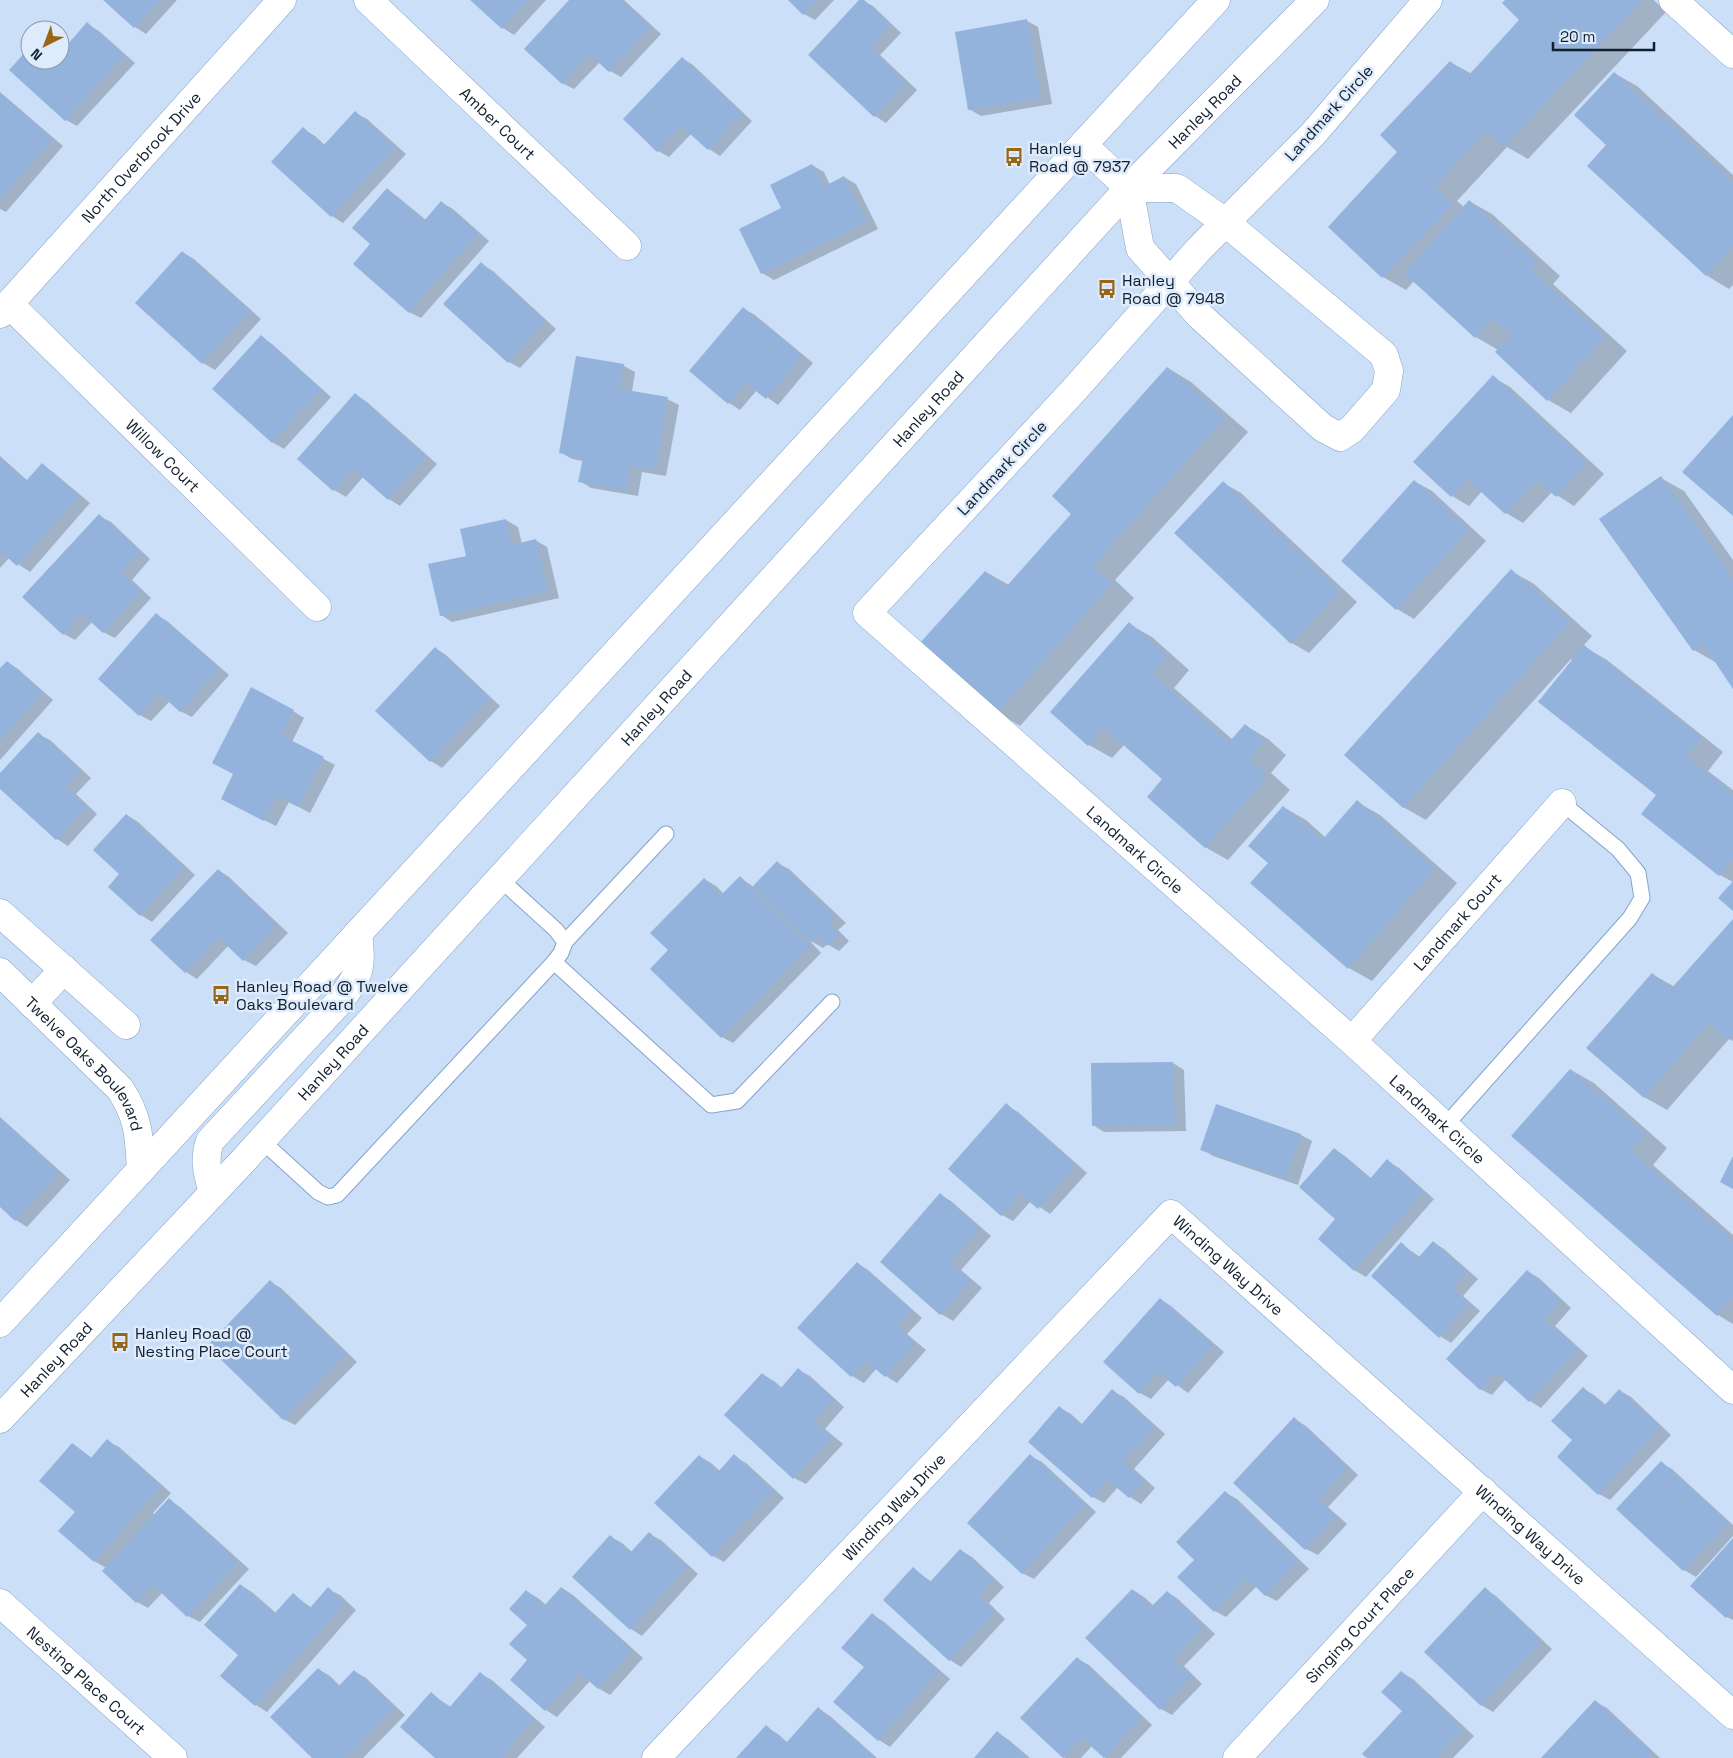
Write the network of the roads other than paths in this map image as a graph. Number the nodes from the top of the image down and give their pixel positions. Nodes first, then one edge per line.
1 (282, 0) edge
2 (368, 0) edge
3 (1216, 0) edge
4 (1315, 0) edge
5 (1428, 0) edge
6 (1673, 0) edge
7 (1733, 54) edge
8 (1083, 145) junction
9 (1129, 188) junction
10 (1225, 222) junction
11 (627, 246) dead end
12 (1169, 281) junction
13 (4, 309) edge
14 (317, 607) dead end
15 (1562, 803) joint
16 (666, 834) dead end
17 (500, 879) junction
18 (0, 913) edge
19 (358, 933) junction
20 (564, 942) junction
21 (554, 962) junction
22 (64, 969) junction
23 (0, 972) edge
24 (832, 1002) dead end
25 (32, 1004) junction
26 (126, 1025) dead end
27 (1352, 1041) junction
28 (1445, 1126) junction
29 (261, 1140) junction
30 (140, 1170) junction
31 (213, 1193) junction
32 (0, 1323) edge
33 (1731, 1384) edge
34 (0, 1419) edge
35 (1483, 1491) junction
36 (0, 1603) edge
37 (1733, 1715) edge
38 (173, 1758) edge
39 (656, 1758) edge
40 (1236, 1758) edge

1 - 13 street, North Overbrook Drive
2 - 11 street, Amber Court
3 - 8 street
4 - 9 street, Hanley Road
5 - 10 street, Landmark Circle
6 - 7 street
8 - 9 street
8 - 19 street
9 - 10 street
9 - 12 street
9 - 17 street, Hanley Road
10 - 12 street, Landmark Circle
10 - 12 street
12 - 27 street, Landmark Circle
13 - 14 street, Willow Court
15 - 27 street, Landmark Court
15 - 28 lane
16 - 20 lane
17 - 20 lane
17 - 29 street, Hanley Road
18 - 22 street
19 - 30 street
19 - 31 street
20 - 21 lane
21 - 24 lane
21 - 29 lane
22 - 25 street
22 - 26 street
23 - 25 street, Twelve Oaks Boulevard
25 - 30 street, Twelve Oaks Boulevard
27 - 28 street, Landmark Circle
28 - 33 street, Landmark Circle
29 - 31 street, Hanley Road
30 - 32 street
31 - 34 street, Hanley Road
35 - 37 street, Winding Way Drive
35 - 39 street, Winding Way Drive
35 - 40 street, Singing Court Place
36 - 38 street, Nesting Place Court

